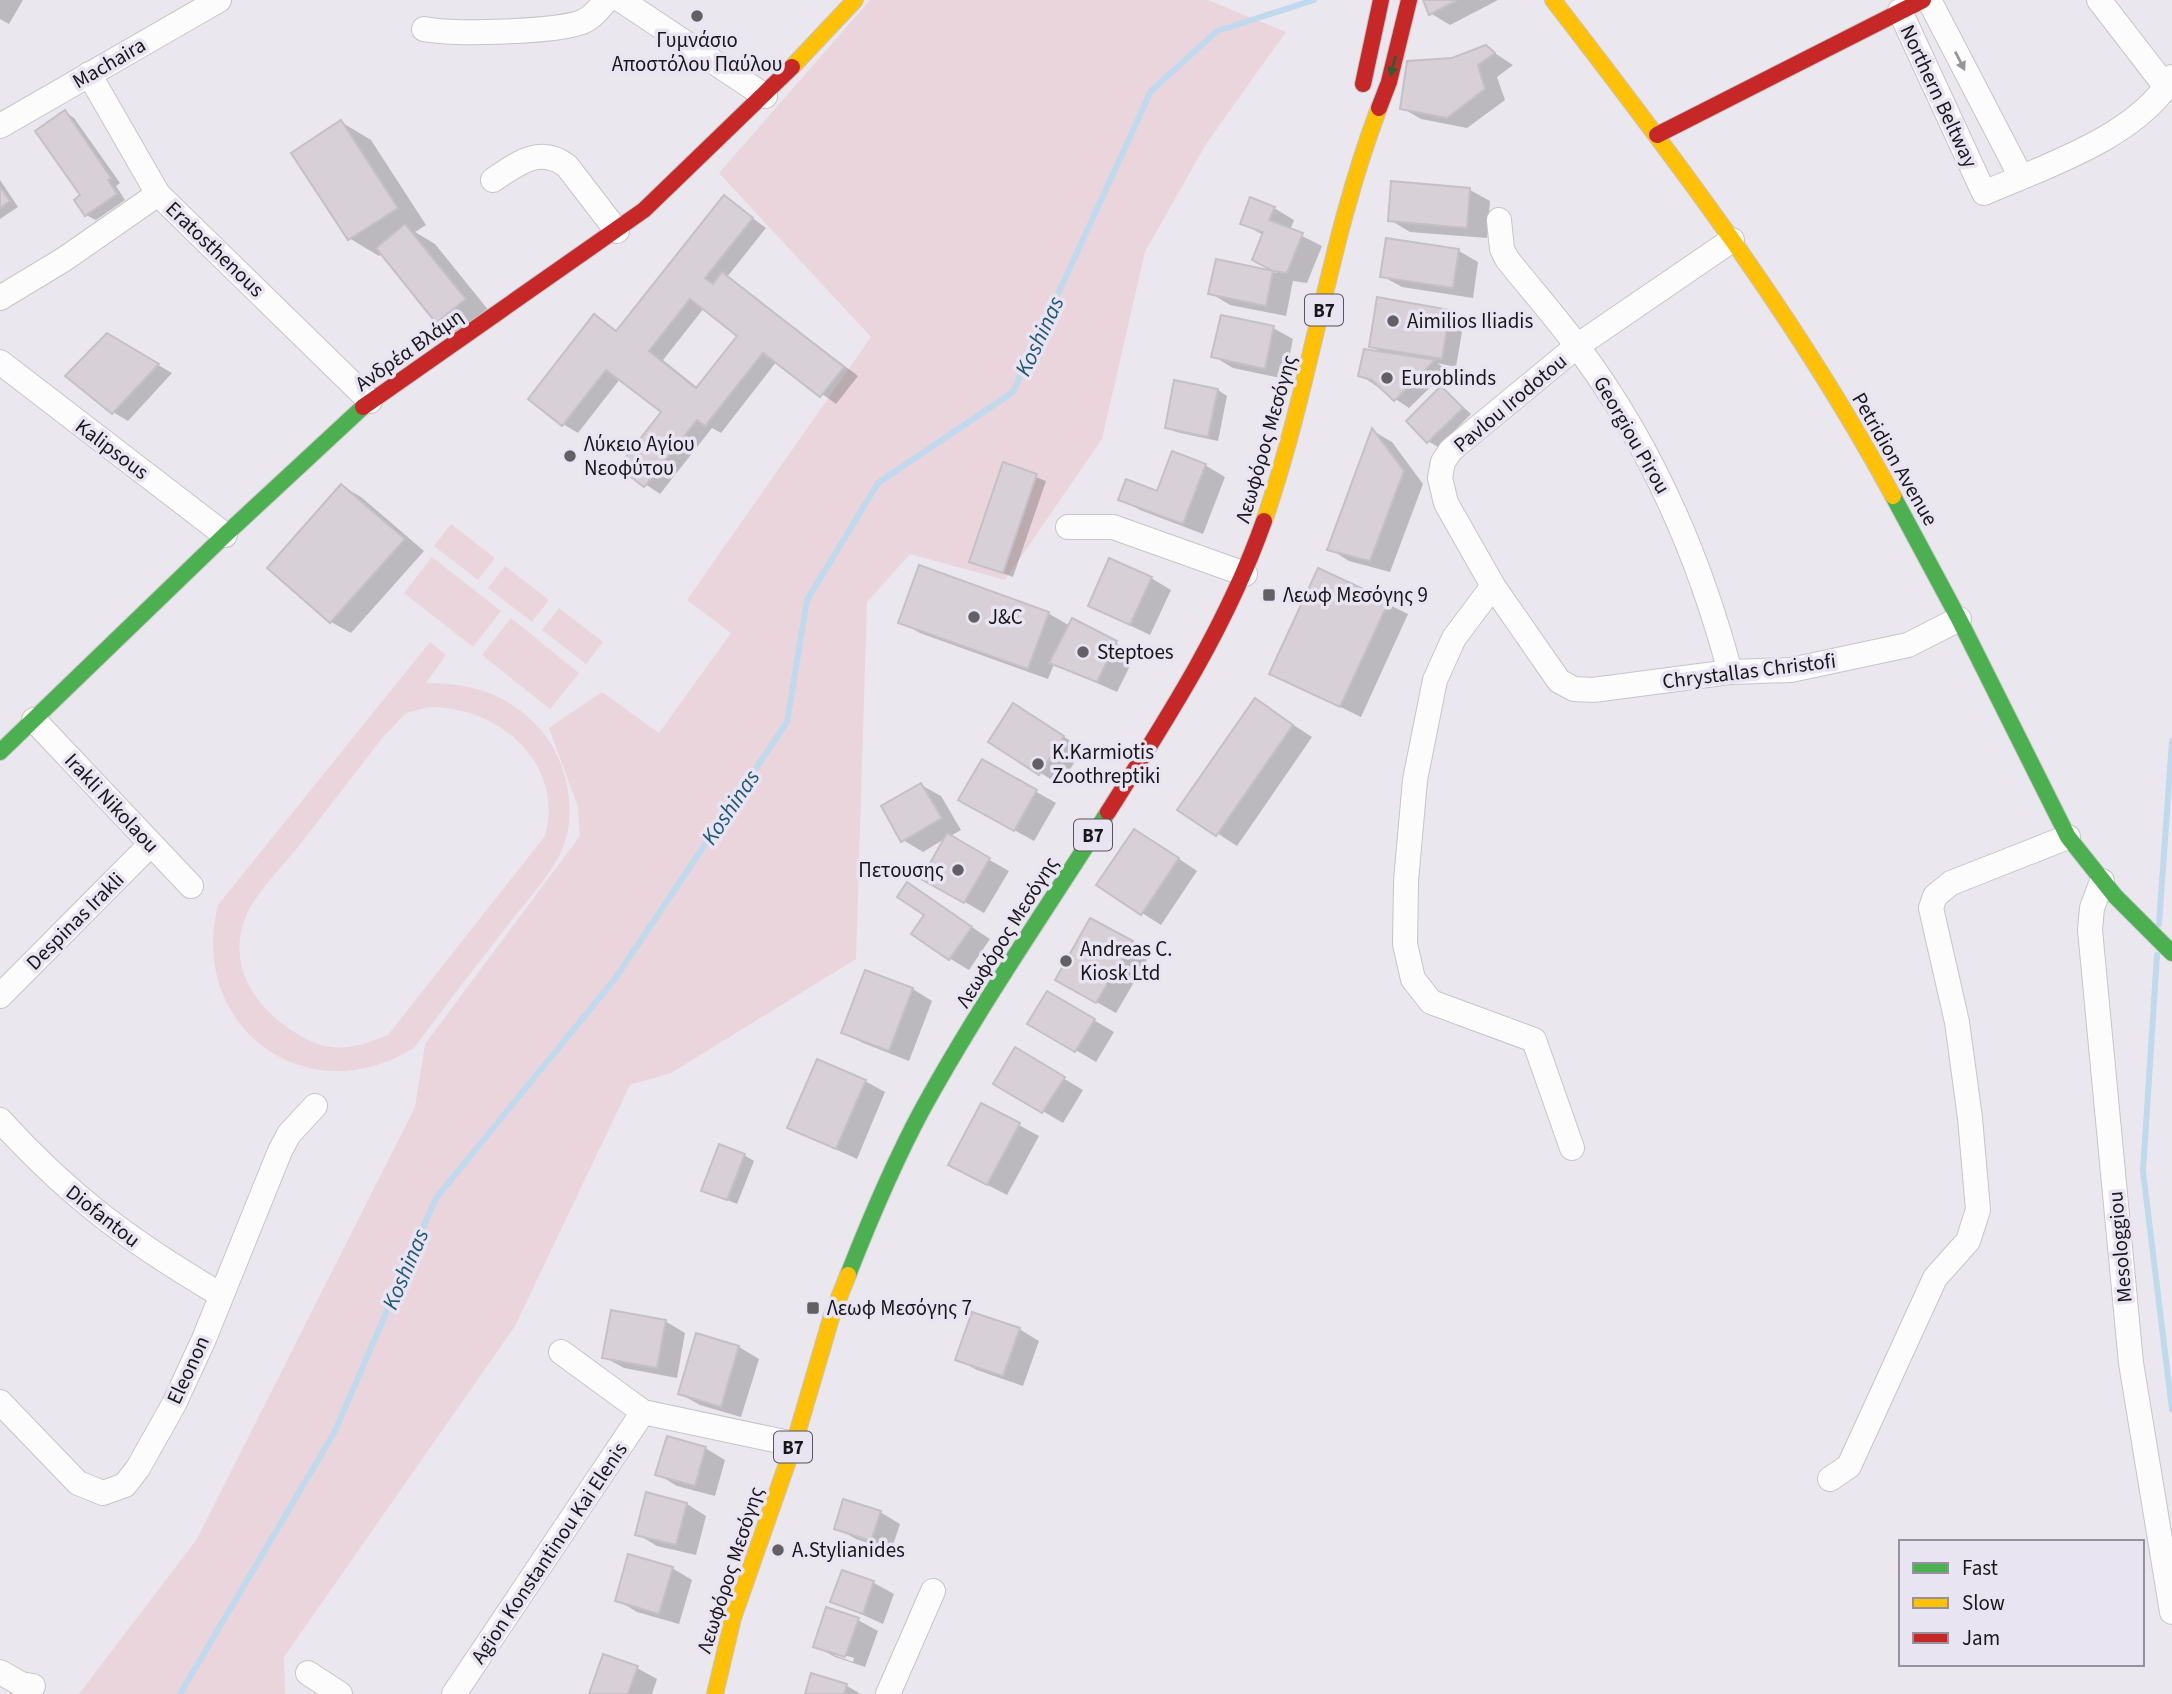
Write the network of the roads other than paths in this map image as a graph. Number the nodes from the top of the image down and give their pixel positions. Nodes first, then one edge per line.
1 (219, 0) edge
2 (607, 0) edge
3 (621, 0) edge
4 (855, 0) edge
5 (1381, 0) edge
6 (1409, 0) edge
7 (1553, 0) edge
8 (1923, 0) edge
9 (1929, 0) edge
10 (2099, 0) edge
11 (1897, 5) edge
12 (424, 29) dead end
13 (89, 74) junction
14 (2169, 82) edge
15 (765, 96) junction
16 (0, 126) edge
17 (1657, 135) junction
18 (1358, 163) junction
19 (2021, 177) junction
20 (493, 180) dead end
21 (159, 194) junction
22 (1499, 220) dead end
23 (617, 231) junction
24 (1732, 240) junction
25 (0, 298) edge
26 (1577, 346) junction
27 (0, 362) edge
28 (370, 401) junction
29 (1068, 527) dead end
30 (225, 535) junction
31 (1245, 574) junction
32 (1493, 586) junction
33 (1959, 619) junction
34 (1730, 672) junction
35 (1574, 689) joint
36 (34, 720) junction
37 (0, 752) edge
38 (2068, 837) junction
39 (150, 845) junction
40 (191, 886) dead end
41 (2109, 889) junction
42 (2172, 953) edge
43 (0, 996) edge
44 (315, 1106) dead end
45 (0, 1120) edge
46 (1573, 1148) dead end
47 (221, 1295) junction
48 (561, 1352) dead end
49 (0, 1402) edge
50 (643, 1412) junction
51 (793, 1444) junction
52 (1830, 1479) dead end
53 (933, 1591) dead end
54 (2172, 1612) edge
55 (0, 1672) edge
56 (308, 1673) dead end
57 (33, 1686) dead end
58 (340, 1694) edge
59 (454, 1694) edge
60 (715, 1694) edge
61 (888, 1694) edge

1 - 13 street, Machaira
2 - 12 street
3 - 15 street
4 - 15 street, Ανδρέα Βλάμη
5 - 18 street, Λεωφόρος Μεσόγης / B7
6 -> 18 street, Λεωφόρος Μεσόγης / B7
7 - 17 street, Petridion Avenue
8 - 11 street
9 -> 19 street, Northern Beltway
10 - 14 street
11 - 17 street
11 - 19 street, Northern Beltway
13 - 16 street, Machaira
13 - 21 street, Eratosthenous
14 - 19 street
15 - 23 street, Ανδρέα Βλάμη
17 - 24 street, Petridion Avenue
18 - 31 street, Λεωφόρος Μεσόγης / B7
20 - 23 street
21 - 25 street
21 - 28 street, Eratosthenous
22 - 26 street, Georgiou Pirou
23 - 28 street, Ανδρέα Βλάμη
24 - 26 street, Pavlou Irodotou
24 - 33 street, Petridion Avenue
26 - 32 street, Pavlou Irodotou
26 - 34 street, Georgiou Pirou
27 - 30 street, Kalipsous
28 - 30 street, Ανδρέα Βλάμη
29 - 31 street
30 - 36 street, Ανδρέα Βλάμη
31 - 51 street, Λεωφόρος Μεσόγης / B7
32 - 35 street, Pavlou Irodotou
32 - 46 street
33 - 34 street, Chrystallas Christofi
33 - 38 street, Petridion Avenue
34 - 35 street, Chrystallas Christofi
36 - 37 street, Ανδρέα Βλάμη
36 - 39 street, Irakli Nikolaou
38 - 41 street, Petridion Avenue
38 - 52 street
39 - 40 street, Irakli Nikolaou
39 - 43 street, Despinas Irakli
41 - 42 street, Petridion Avenue
41 - 54 street, Mesologgiou
44 - 47 street, Eleonon
45 - 47 street, Diofantou
47 - 49 street, Eleonon
48 - 50 street
50 - 51 street
50 - 59 street, Agion Konstantinou Kai Elenis
51 - 60 street, Λεωφόρος Μεσόγης / B7
53 - 61 street
55 - 57 street
56 - 58 street

